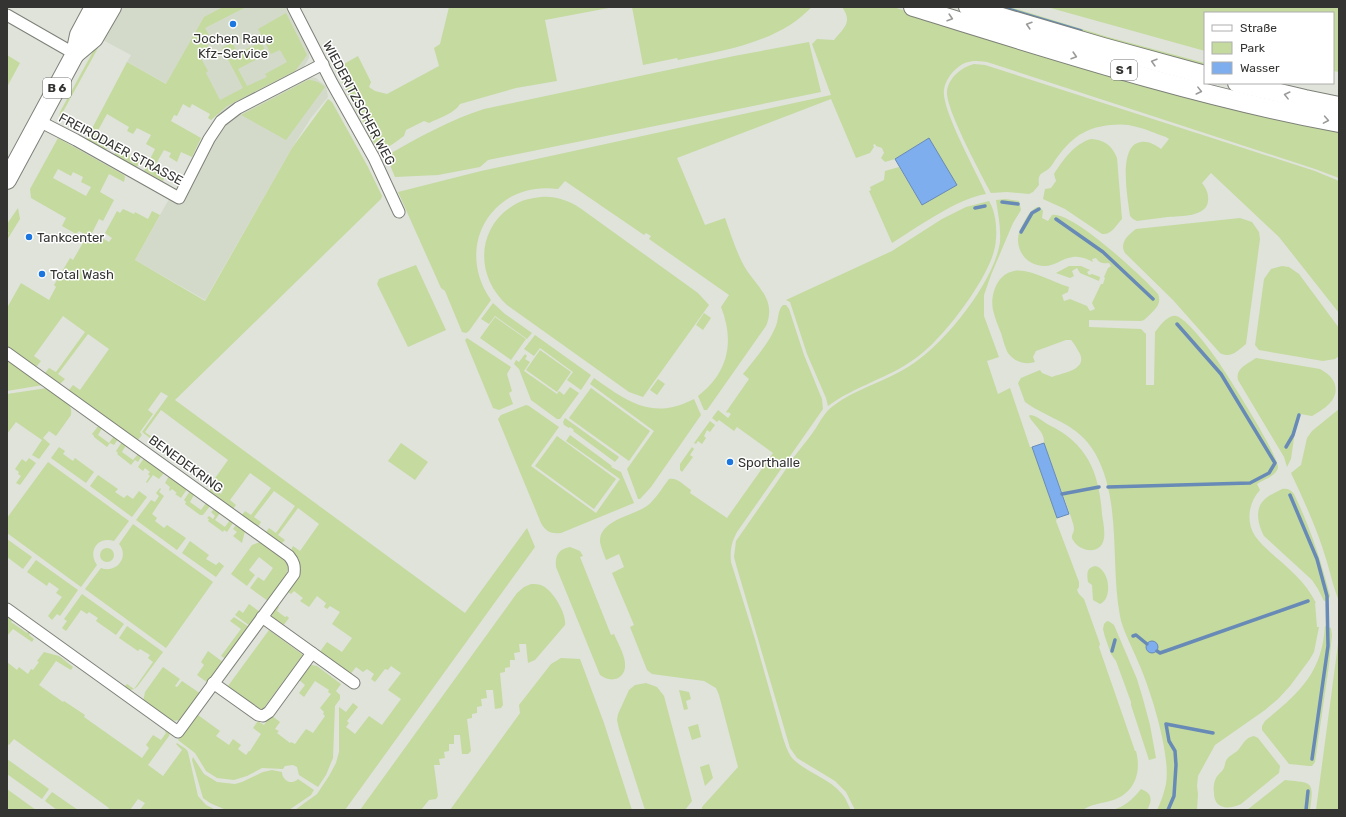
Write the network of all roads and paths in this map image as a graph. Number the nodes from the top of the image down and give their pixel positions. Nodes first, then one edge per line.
1 (94, 7) edge
2 (112, 7) edge
3 (293, 7) edge
4 (912, 7) edge
5 (968, 7) edge
6 (7, 15) edge
7 (75, 54) junction
8 (323, 64) junction
9 (1204, 75) edge
10 (1241, 84) edge
11 (1339, 106) edge
12 (39, 121) junction
13 (1339, 123) edge
14 (9, 172) edge
15 (399, 212) dead end
16 (7, 353) edge
17 (7, 609) edge
18 (262, 617) junction
19 (312, 653) junction
20 (354, 683) dead end
21 (213, 684) junction

1 - 7 main road, B 6
2 - 7 main road, B 6
3 - 8 street, WIEDERITZSCHER WEG
4 -> 13 main road, S 1
9 -> 5 main road, S 1
6 - 7 street
7 - 12 main road, B 6
8 - 12 street, FREIRODAER STRASSE
8 - 15 street, WIEDERITZSCHER WEG
11 -> 10 main road
12 - 14 main road, B 6
16 - 18 street, BENEDEKRING
17 - 21 street, BENEDEKRING
18 - 19 street
18 - 21 street, BENEDEKRING
19 - 20 street
19 - 21 street

